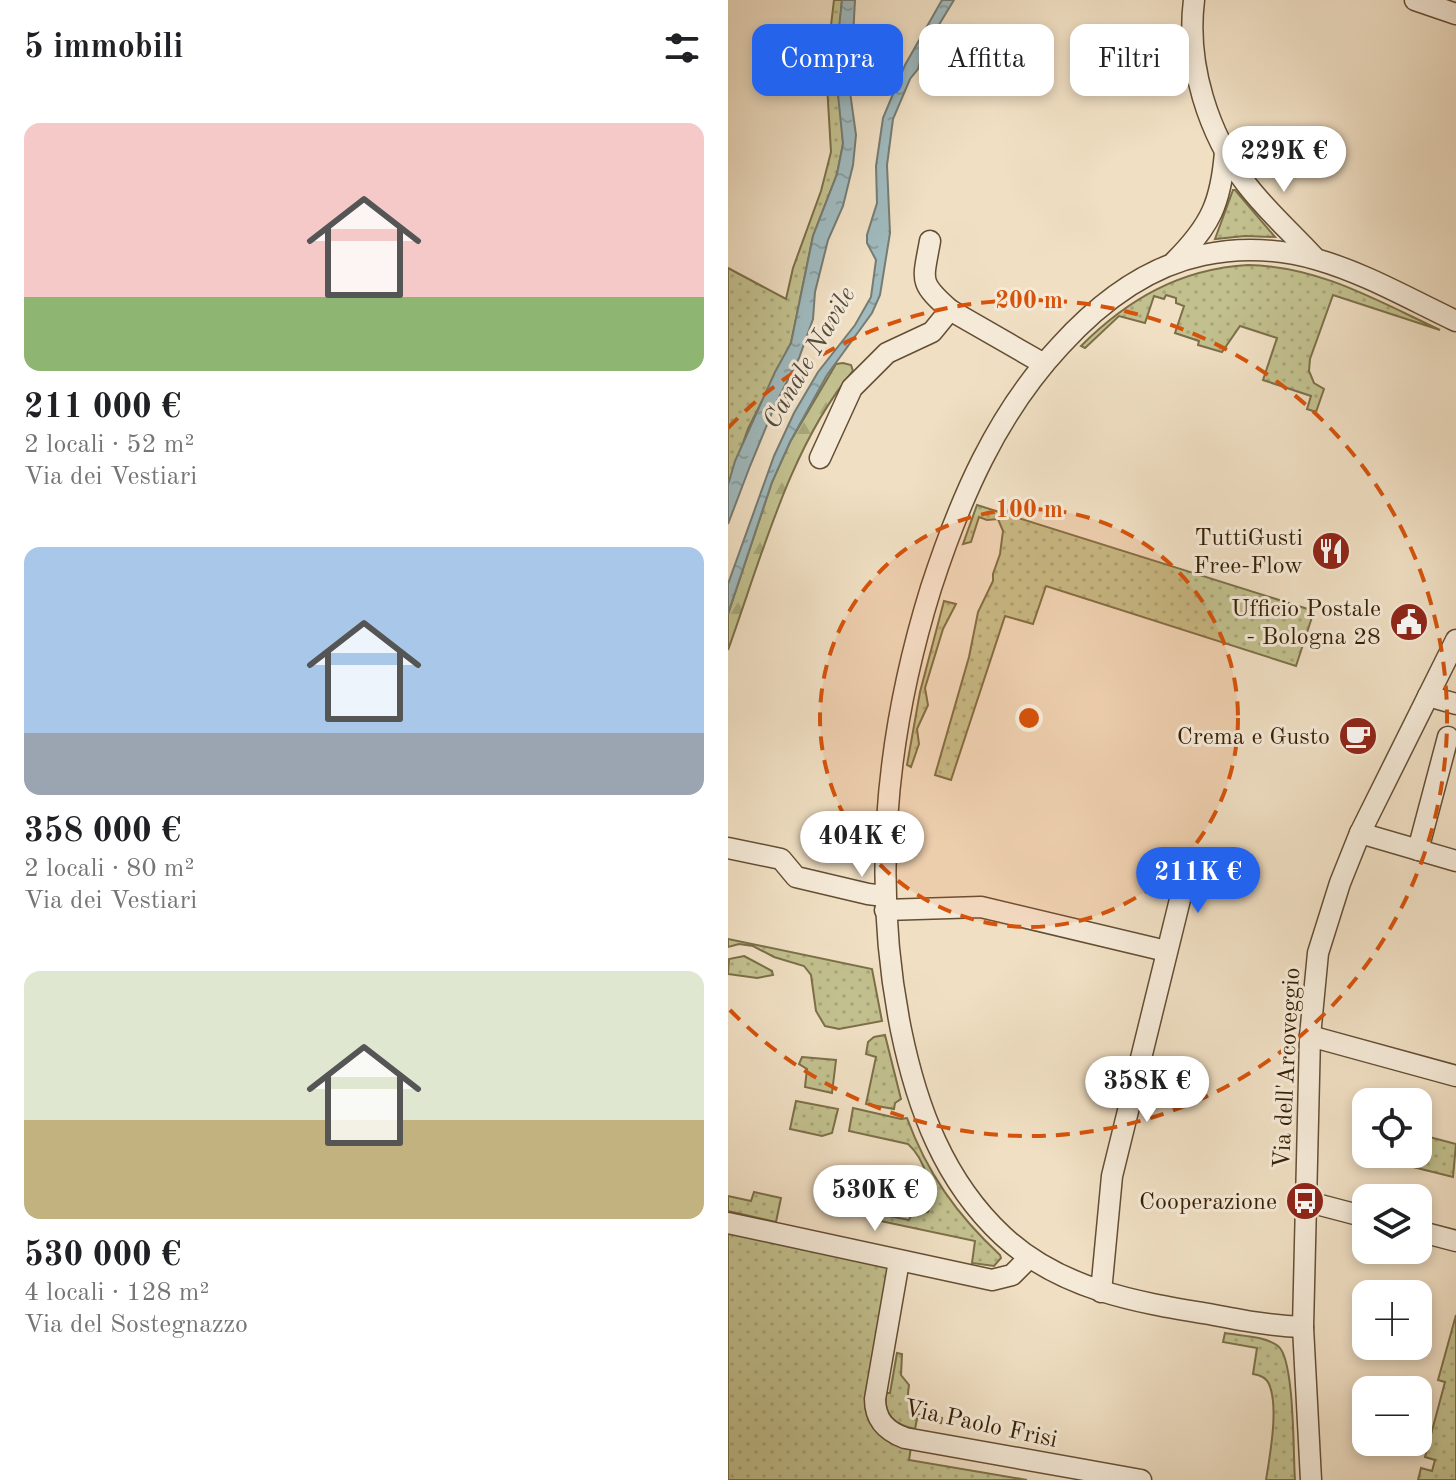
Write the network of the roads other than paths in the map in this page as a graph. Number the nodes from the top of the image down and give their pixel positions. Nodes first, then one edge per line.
1 (1194, 0) edge
2 (1415, 0) edge
3 (1456, 14) edge
4 (1225, 152) junction
5 (930, 241) dead end
6 (1314, 257) junction
7 (1173, 263) junction
8 (950, 310) junction
9 (1456, 321) edge
10 (1044, 364) junction
11 (820, 458) dead end
12 (1456, 640) edge
13 (1428, 696) junction
14 (1456, 704) edge
15 (1448, 737) dead end
16 (1360, 833) junction
17 (728, 848) edge
18 (1418, 850) junction
19 (1456, 861) edge
20 (1188, 867) dead end
21 (884, 903) junction
22 (1166, 951) junction
23 (1310, 1036) junction
24 (1456, 1076) edge
25 (1305, 1201) junction
26 (1352, 1213) edge
27 (728, 1223) edge
28 (1432, 1235) edge
29 (1456, 1241) edge
30 (1029, 1258) junction
31 (899, 1261) junction
32 (1101, 1292) junction
33 (1303, 1327) junction
34 (1141, 1480) edge
35 (1311, 1480) edge

1 - 4 street
2 - 3 street
4 - 6 street
4 - 7 street
5 - 8 street
6 - 7 street
6 - 9 street
7 - 10 street
8 - 10 street
8 - 11 street
10 - 21 street
12 - 13 street, Via dell'Arcoveggio
13 - 14 street
13 - 16 street, Via dell'Arcoveggio
15 - 18 street
16 - 18 street
16 - 23 street, Via dell'Arcoveggio
17 - 21 street
18 - 19 street
20 - 22 street
21 - 22 street
21 - 30 street
22 - 32 street
23 - 24 street
23 - 25 street, Via dell'Arcoveggio
25 - 26 street
25 - 33 street, Via dell'Arcoveggio
27 - 31 street
28 - 29 street
30 - 31 street
30 - 32 street
31 - 34 street, Via Paolo Frisi
32 - 33 street
33 - 35 street, Via dell'Arcoveggio

